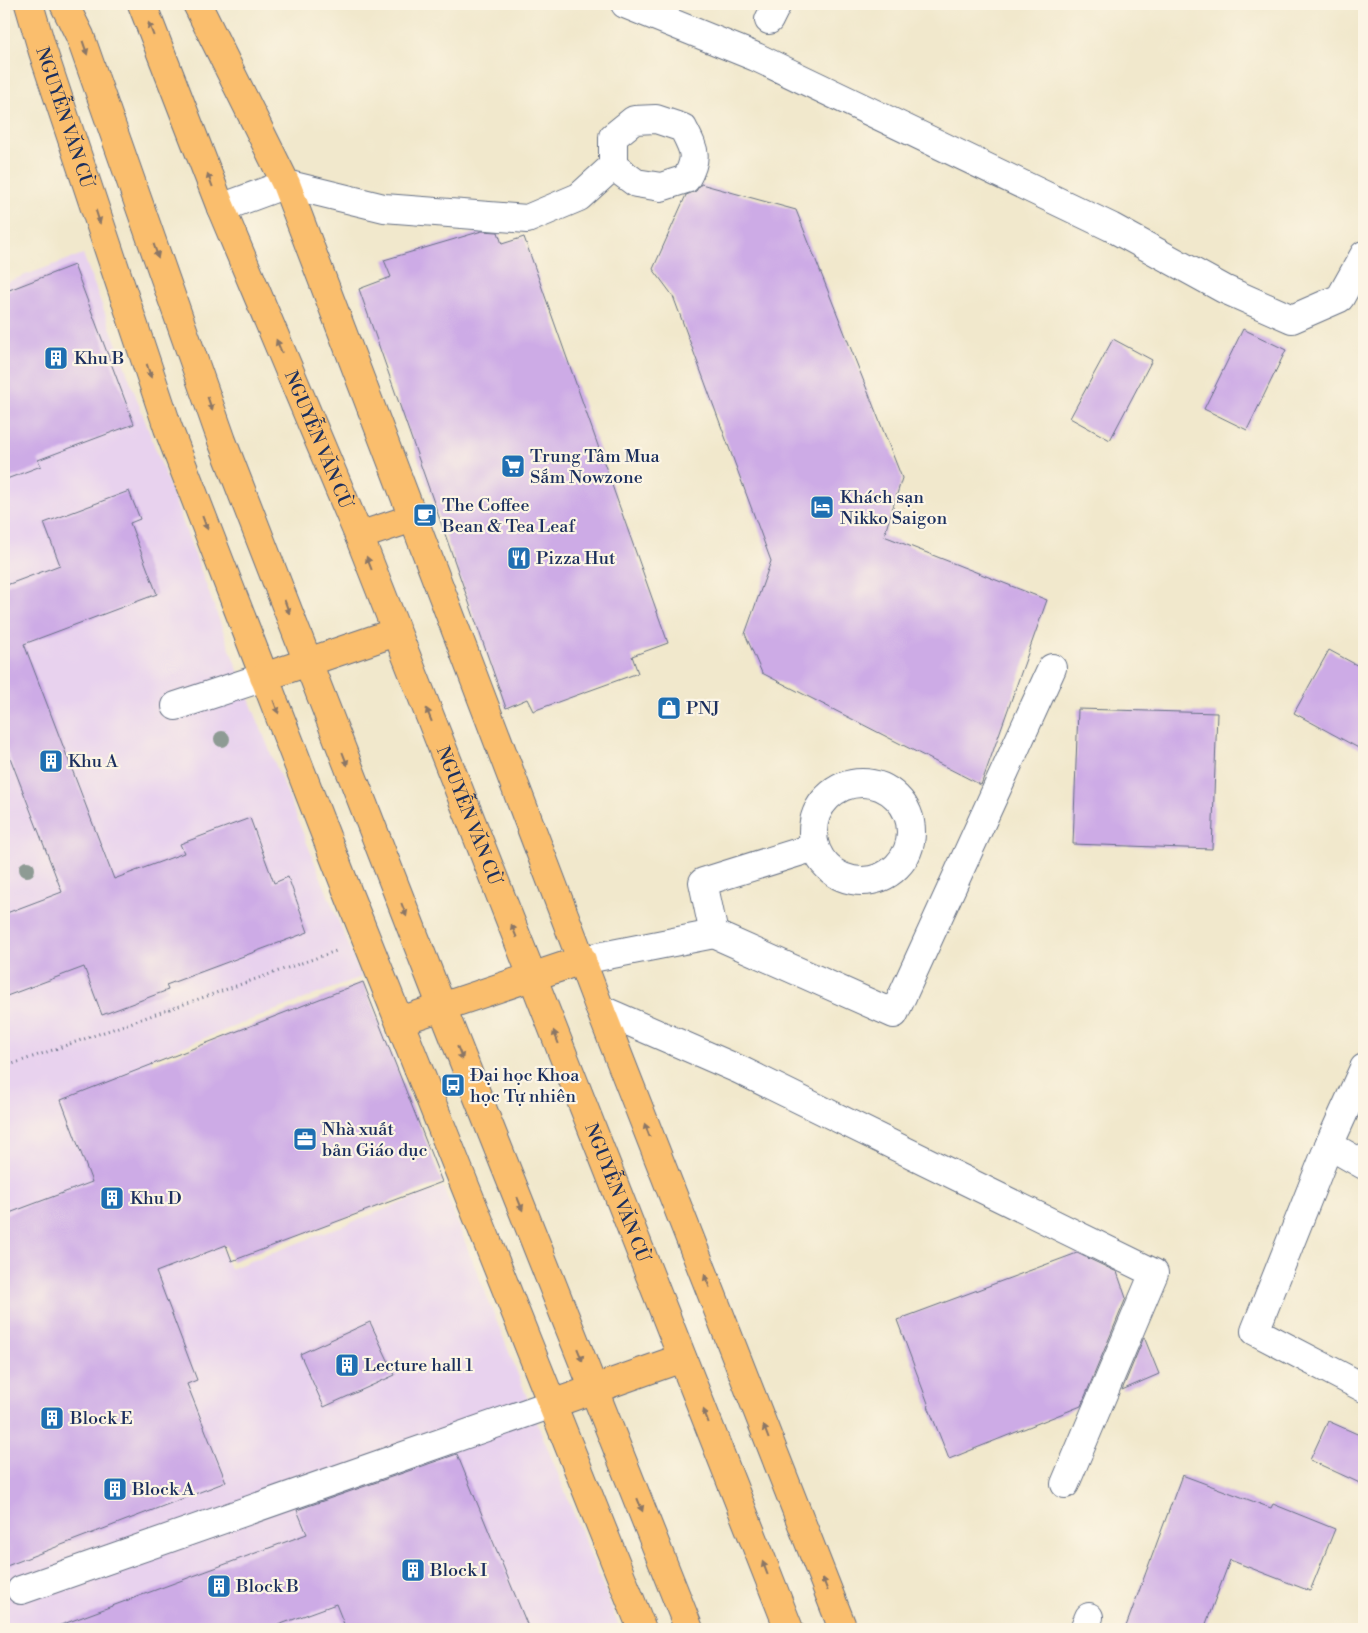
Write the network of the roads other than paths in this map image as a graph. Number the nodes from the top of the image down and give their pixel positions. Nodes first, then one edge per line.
1 (29, 4) edge
2 (64, 4) edge
3 (142, 4) edge
4 (197, 4) edge
5 (625, 4) edge
6 (613, 166) dead end
7 (286, 184) junction
8 (221, 208) junction
9 (1364, 255) edge
10 (413, 518) junction
11 (359, 536) junction
12 (396, 632) junction
13 (308, 663) junction
14 (1052, 668) dead end
15 (264, 677) junction
16 (176, 706) dead end
17 (814, 848) dead end
18 (714, 934) junction
19 (582, 960) junction
20 (532, 976) junction
21 (442, 1007) junction
22 (600, 1009) junction
23 (400, 1021) junction
24 (1364, 1068) edge
25 (1330, 1145) junction
26 (1364, 1165) edge
27 (682, 1358) junction
28 (1364, 1388) edge
29 (594, 1390) junction
30 (552, 1404) junction
31 (1065, 1484) dead end
32 (20, 1590) dead end
33 (642, 1629) edge
34 (689, 1629) edge
35 (789, 1629) edge
36 (843, 1629) edge

1 -> 15 main road, NGUYỄN VĂN CỪ
2 -> 13 main road
8 -> 3 main road, NGUYỄN VĂN CỪ
4 - 7 main road
5 - 9 street
6 - 7 street
7 - 8 street
7 - 10 main road
11 -> 8 main road, NGUYỄN VĂN CỪ
10 - 11 main road
10 - 19 main road
12 -> 11 main road, NGUYỄN VĂN CỪ
12 - 13 main road
20 -> 12 main road, NGUYỄN VĂN CỪ
13 - 15 main road
13 -> 21 main road
14 - 18 street
15 - 16 street
15 -> 23 main road, NGUYỄN VĂN CỪ
17 - 18 street
18 - 19 street
19 - 20 main road
19 - 22 main road
20 - 21 main road
27 -> 20 main road, NGUYỄN VĂN CỪ
21 - 23 main road
21 -> 29 main road
22 - 31 street
36 -> 22 main road
23 - 30 main road, NGUYỄN VĂN CỪ
24 - 25 street
25 - 26 street
25 - 28 street
27 - 29 main road
35 -> 27 main road, NGUYỄN VĂN CỪ
29 - 30 main road
29 -> 34 main road
30 - 32 street
30 - 33 main road, NGUYỄN VĂN CỪ

